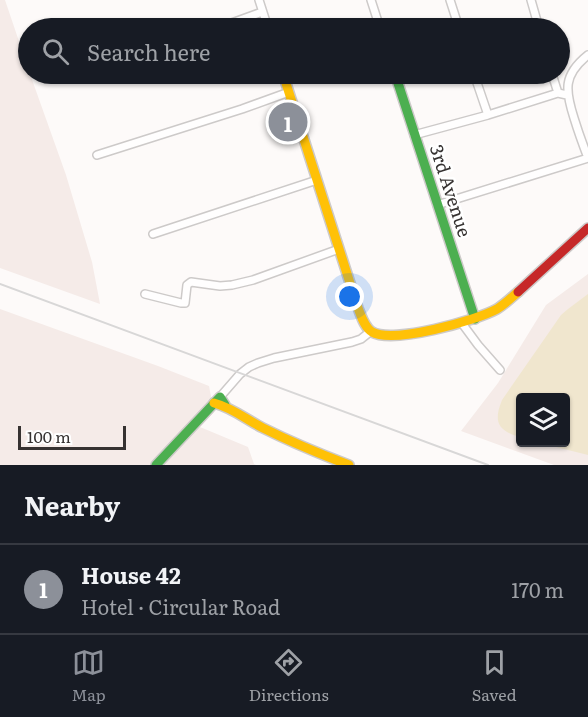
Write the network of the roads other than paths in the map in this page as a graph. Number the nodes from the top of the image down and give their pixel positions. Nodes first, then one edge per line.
1 (259, 0) edge
2 (371, 0) edge
3 (450, 0) edge
4 (531, 0) edge
5 (262, 12) junction
6 (246, 18) edge
7 (264, 18) edge
8 (377, 18) edge
9 (456, 18) edge
10 (536, 18) edge
11 (588, 55) edge
12 (570, 78) edge
13 (286, 84) edge
14 (397, 84) edge
15 (477, 84) edge
16 (555, 84) edge
17 (568, 84) edge
18 (289, 92) junction
19 (558, 93) junction
20 (567, 95) junction
21 (488, 115) junction
22 (414, 135) junction
23 (97, 155) dead end
24 (588, 158) edge
25 (317, 180) junction
26 (437, 205) junction
27 (588, 228) edge
28 (153, 234) dead end
29 (339, 249) junction
30 (145, 294) dead end
31 (475, 319) junction
32 (461, 322) junction
33 (371, 332) junction
34 (500, 370) dead end
35 (219, 402) junction
36 (156, 465) edge
37 (349, 465) edge

1 - 5 street
2 - 8 street
3 - 9 street
4 - 10 street
5 - 6 street
5 - 7 street
11 - 12 street
13 - 18 street
14 - 22 street, 3rd Avenue
15 - 21 street
16 - 19 street
17 - 20 street
18 - 23 street
18 - 25 street
19 - 20 street
19 - 21 street
20 - 24 street
21 - 22 street
22 - 26 street, 3rd Avenue
24 - 26 street
25 - 28 street
25 - 29 street
26 - 31 street, 3rd Avenue
27 - 31 street
29 - 30 street
29 - 33 street
31 - 32 street
32 - 33 street
32 - 34 street
33 - 35 street
35 - 36 street
35 - 37 street

